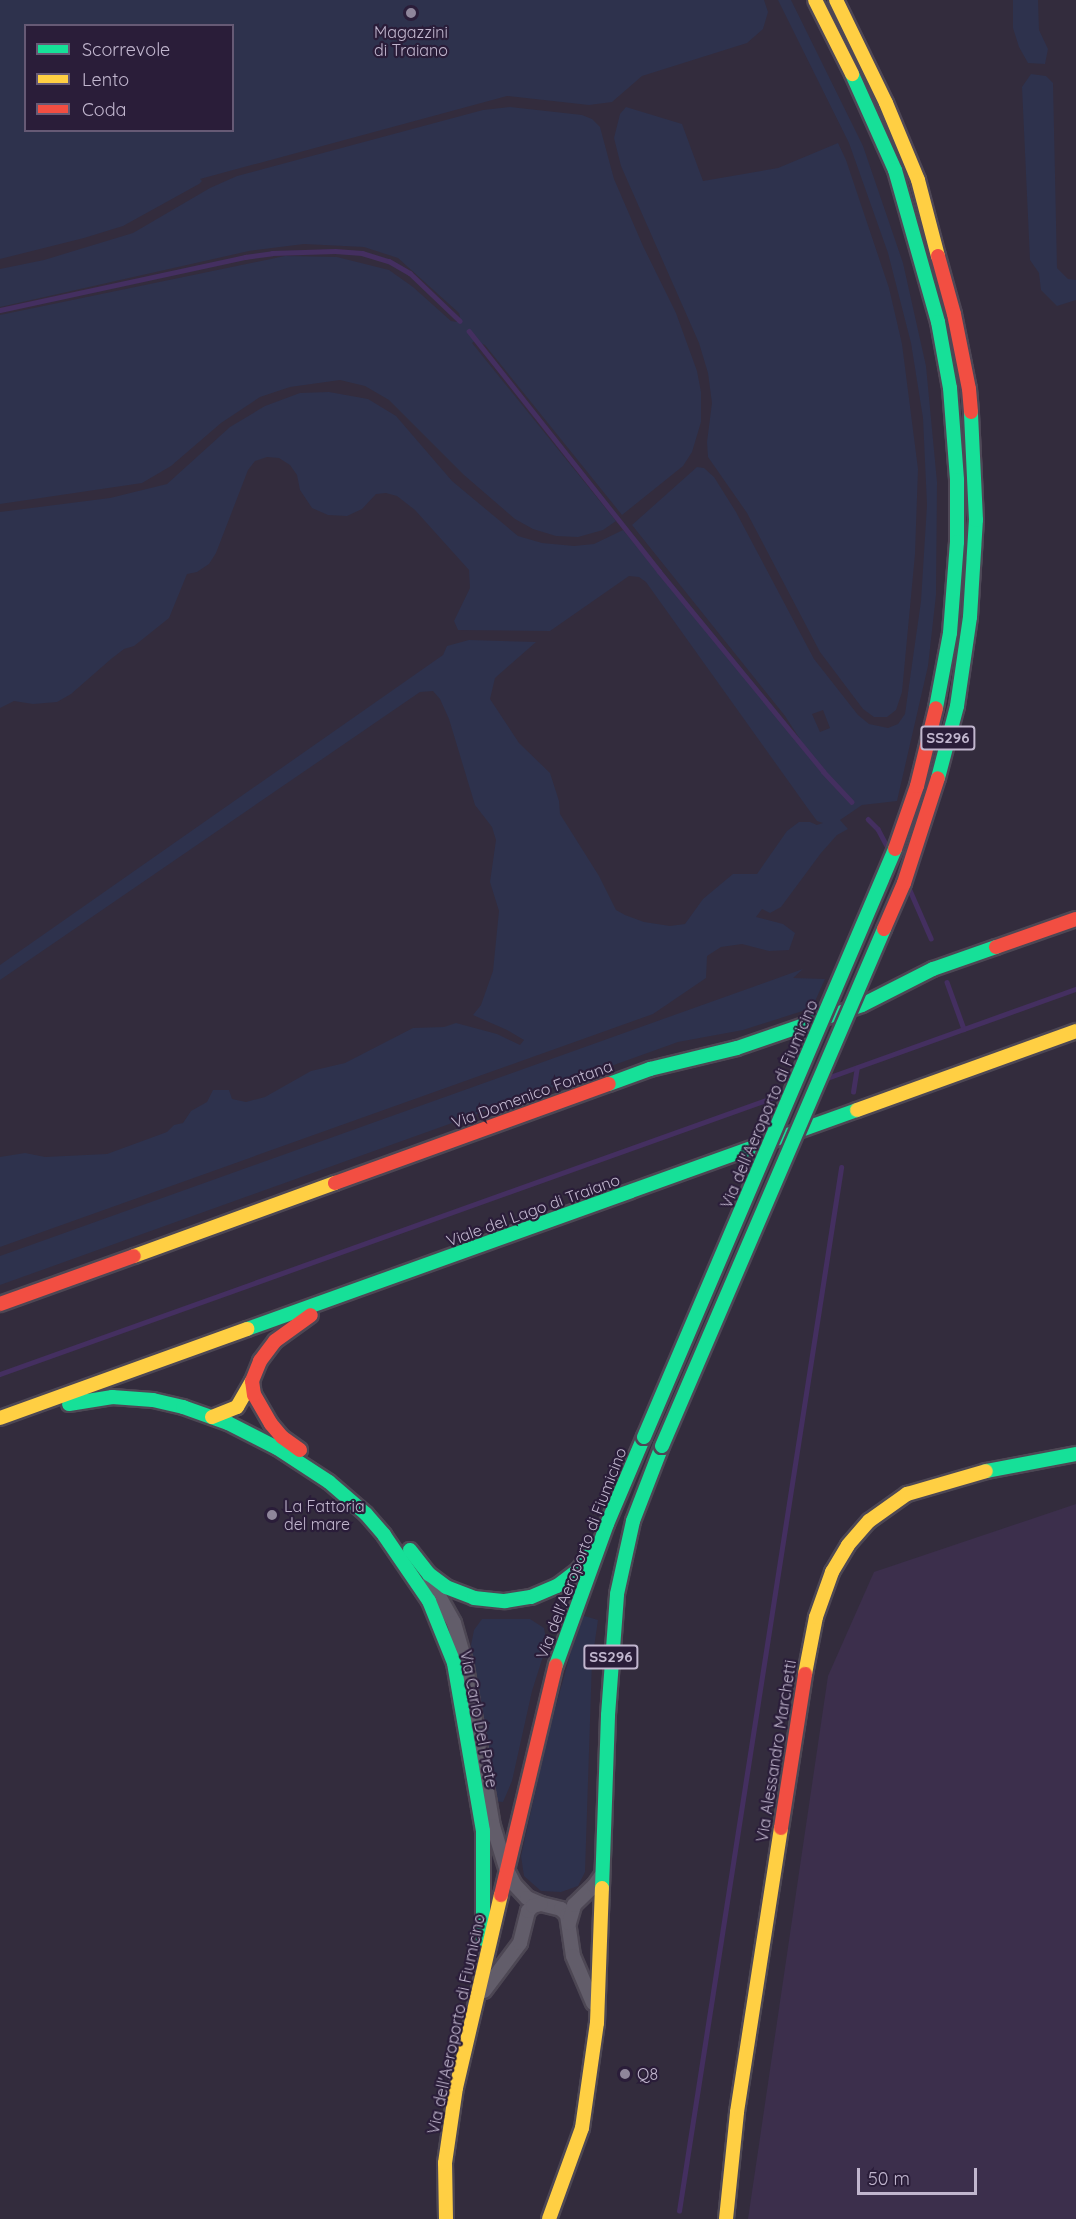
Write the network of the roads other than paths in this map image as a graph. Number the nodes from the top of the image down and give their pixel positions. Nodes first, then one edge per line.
1 (815, 0) edge
2 (836, 0) edge
3 (1076, 919) edge
4 (1076, 1031) edge
5 (349, 1293) junction
6 (0, 1304) edge
7 (252, 1381) junction
8 (5, 1416) edge
9 (212, 1417) junction
10 (1076, 1454) edge
11 (607, 1524) junction
12 (420, 1565) junction
13 (508, 1863) junction
14 (603, 1870) junction
15 (541, 1904) junction
16 (569, 1925) junction
17 (472, 2019) junction
18 (597, 2023) junction
19 (446, 2219) edge
20 (549, 2219) edge
21 (726, 2219) edge

1 - 11 street, Via dell'Aeroporto di Fiumicino / SS296, bridge
2 - 14 street, SS296, bridge
3 - 6 street, Via Domenico Fontana
4 - 5 street, Viale del Lago di Traiano
5 - 7 street
5 - 8 street, Viale del Lago di Traiano
7 - 9 street
7 - 12 street, Via Carlo Del Prete
8 - 9 street, Via Carlo Del Prete
9 - 17 street, Via Carlo Del Prete
10 - 21 street, Via Alessandro Marchetti
11 - 12 street
11 - 13 street, Via dell'Aeroporto di Fiumicino / SS296
12 - 13 street, Via Carlo Del Prete
13 - 15 street, Via Carlo Del Prete
13 - 17 street, Via dell'Aeroporto di Fiumicino
14 - 16 street
14 - 18 street
15 - 16 street, Via Carlo Del Prete
15 - 17 street
16 - 18 street
17 - 19 street, Via dell'Aeroporto di Fiumicino
18 - 20 street

